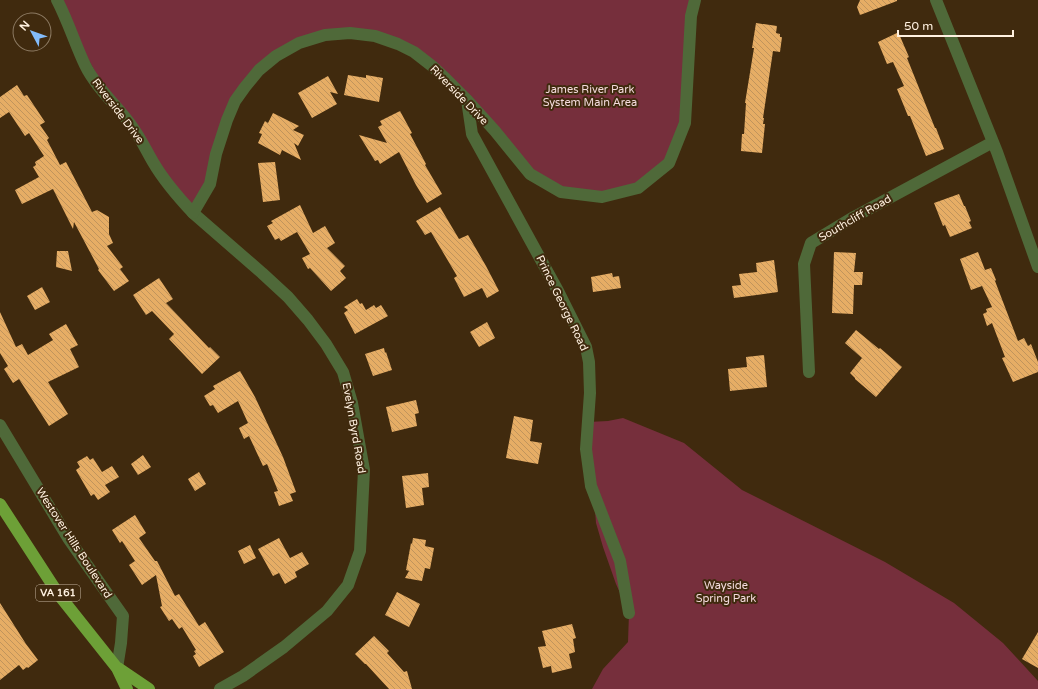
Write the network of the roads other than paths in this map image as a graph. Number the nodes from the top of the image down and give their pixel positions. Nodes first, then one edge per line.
1 (57, 0) edge
2 (695, 0) edge
3 (936, 0) edge
4 (467, 100) junction
5 (993, 142) junction
6 (193, 213) junction
7 (1038, 267) edge
8 (809, 372) dead end
9 (0, 425) edge
10 (2, 511) edge
11 (629, 613) dead end
12 (117, 668) junction
13 (127, 689) edge
14 (149, 689) edge
15 (220, 689) edge

1 - 6 street, Riverside Drive
2 - 4 street, Riverside Drive
3 - 5 street
4 - 6 street, Riverside Drive
4 - 11 street, Prince George Road
5 - 7 street
5 - 8 street, Southcliff Road
6 - 15 street, Evelyn Byrd Road
9 - 12 street, Westover Hills Boulevard
10 - 12 main road, VA 161
12 - 13 main road, VA 161
12 - 14 main road, VA 161

